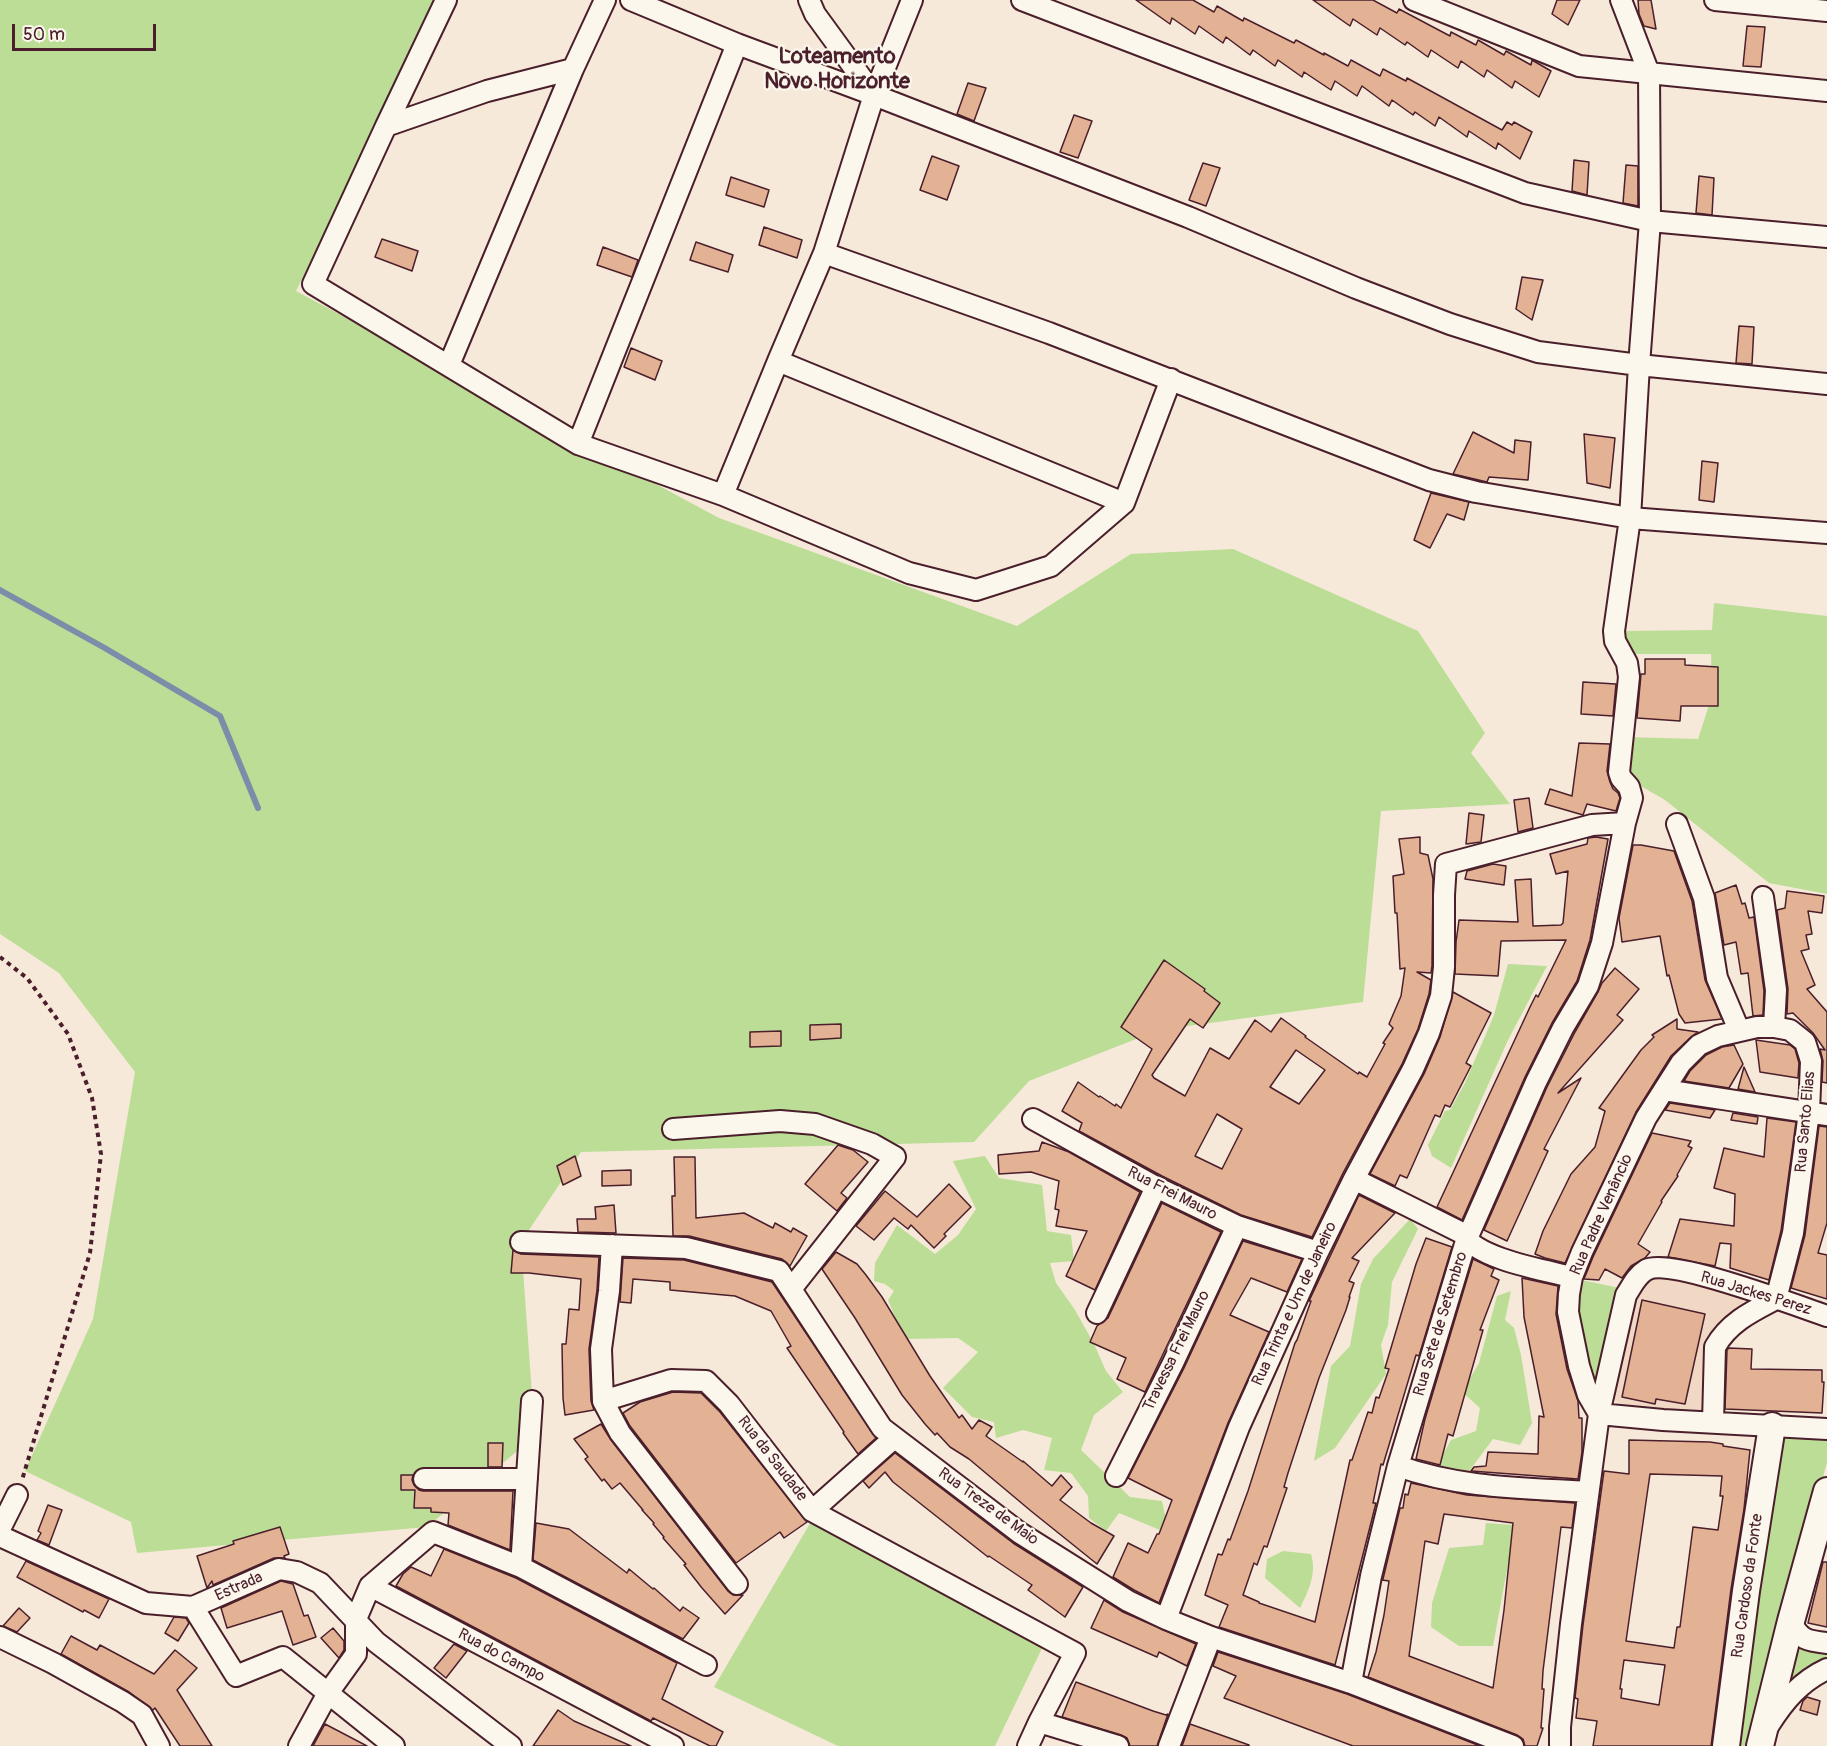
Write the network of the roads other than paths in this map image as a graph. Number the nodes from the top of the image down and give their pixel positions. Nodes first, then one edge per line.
1 (446, 0) edge
2 (605, 0) edge
3 (631, 0) edge
4 (809, 0) edge
5 (912, 0) edge
6 (1022, 0) edge
7 (1414, 0) edge
8 (1621, 0) edge
9 (1714, 0) edge
10 (1827, 11) edge
11 (737, 44) junction
12 (573, 69) junction
13 (1649, 73) junction
14 (1827, 91) edge
15 (874, 95) junction
16 (386, 126) junction
17 (1650, 221) junction
18 (1827, 237) edge
19 (824, 254) junction
20 (778, 361) junction
21 (449, 365) junction
22 (1639, 365) junction
23 (1171, 379) junction
24 (1827, 384) edge
25 (578, 444) junction
26 (723, 495) junction
27 (1124, 503) junction
28 (1630, 518) junction
29 (1827, 533) edge
30 (1625, 823) junction
31 (1677, 824) dead end
32 (1763, 897) dead end
33 (1774, 1027) junction
34 (1739, 1030) junction
35 (1664, 1090) junction
36 (1818, 1113) edge
37 (1033, 1119) dead end
38 (673, 1129) dead end
39 (1354, 1179) junction
40 (1156, 1187) junction
41 (1238, 1226) junction
42 (1466, 1241) junction
43 (521, 1242) dead end
44 (612, 1245) junction
45 (1318, 1252) junction
46 (1572, 1277) junction
47 (791, 1289) junction
48 (1776, 1299) junction
49 (1097, 1313) dead end
50 (1827, 1316) edge
51 (532, 1401) dead end
52 (603, 1401) junction
53 (1599, 1414) junction
54 (1713, 1422) junction
55 (1772, 1426) junction
56 (1827, 1429) edge
57 (894, 1438) junction
58 (1398, 1466) junction
59 (1116, 1476) dead end
60 (424, 1479) dead end
61 (528, 1479) junction
62 (1827, 1491) edge
63 (1588, 1492) junction
64 (17, 1495) road end
65 (812, 1511) junction
66 (0, 1529) edge
67 (0, 1536) edge
68 (521, 1567) junction
69 (737, 1584) dead end
70 (370, 1586) junction
71 (193, 1607) junction
72 (356, 1619) junction
73 (1166, 1619) junction
74 (1791, 1621) junction
75 (0, 1637) edge
76 (1211, 1637) junction
77 (1827, 1643) edge
78 (706, 1665) dead end
79 (1827, 1669) edge
80 (1351, 1683) junction
81 (328, 1693) junction
82 (1039, 1722) junction
83 (1761, 1741) edge
84 (159, 1746) edge
85 (299, 1746) edge
86 (394, 1746) edge
87 (511, 1746) edge
88 (673, 1746) edge
89 (1028, 1746) edge
90 (1118, 1746) edge
91 (1169, 1746) edge
92 (1513, 1746) edge
93 (1560, 1746) edge
94 (1726, 1746) edge

1 - 16 street
2 - 12 street
3 - 11 street
4 - 15 street
5 - 15 street
6 - 17 street
7 - 13 street
8 - 13 street
9 - 10 street
11 - 15 street
11 - 25 street
12 - 16 street
12 - 21 street
13 - 14 street
13 - 17 street, Rua Sete de Setembro
15 - 19 street
15 - 22 street
16 - 21 street
17 - 18 street
17 - 22 street, Rua Sete de Setembro
19 - 20 street
19 - 23 street
20 - 26 street
20 - 27 street
21 - 25 street
22 - 24 street
22 - 28 street, Rua Sete de Setembro
23 - 27 street
23 - 28 street
25 - 26 street
26 - 27 street
28 - 29 street
28 - 30 street, Rua Sete de Setembro
30 - 39 street, Rua Trinta e Um de Janeiro
30 - 42 street, Rua Sete de Setembro
31 - 34 street
32 - 33 street
33 - 34 street, Rua Santo Elias
33 - 36 street, Rua Santo Elias
34 - 35 street, Rua Santo Elias
35 - 36 street
35 - 46 street, Rua Padre Venâncio
36 - 48 street, Rua Santo Elias
37 - 40 street, Rua Frei Mauro
38 - 47 street
39 - 42 street
39 - 45 street, Rua Trinta e Um de Janeiro
40 - 41 street, Rua Frei Mauro
40 - 49 street
41 - 45 street, Rua Frei Mauro
41 - 59 street, Travessa Frei Mauro
42 - 46 street
42 - 58 street, Rua Sete de Setembro
43 - 44 street, Rua Treze de Maio
44 - 47 street, Rua Treze de Maio
44 - 52 street
45 - 73 street, Rua Trinta e Um de Janeiro
46 - 53 street, Rua Padre Venâncio
47 - 57 street, Rua Treze de Maio
48 - 50 street, Rua Jackes Perez
48 - 53 street, Rua Jackes Perez
48 - 54 street
51 - 61 street
52 - 65 street, Rua da Saudade
52 - 69 street
53 - 54 street
53 - 63 street
54 - 55 street
55 - 56 street
55 - 94 main road, Rua Cardoso da Fonte
57 - 65 street
57 - 73 street, Rua Treze de Maio
58 - 63 street
58 - 80 street, Rua Sete de Setembro
60 - 61 street
61 - 68 street
62 - 74 main road
63 - 93 street
64 - 66 street
65 - 82 street, Rua da Saudade
67 - 71 street
68 - 70 street
68 - 78 street
70 - 72 street
70 - 88 street, Rua do Campo
71 - 72 street, Estrada
71 - 81 street
72 - 81 street
72 - 87 street
73 - 76 street, Rua Treze de Maio
74 - 77 street
74 - 83 main road
75 - 84 street
76 - 80 street, Rua Treze de Maio
76 - 91 street
79 - 83 street
80 - 92 street, Rua Treze de Maio
81 - 85 street
81 - 86 street
82 - 89 street
82 - 90 street

